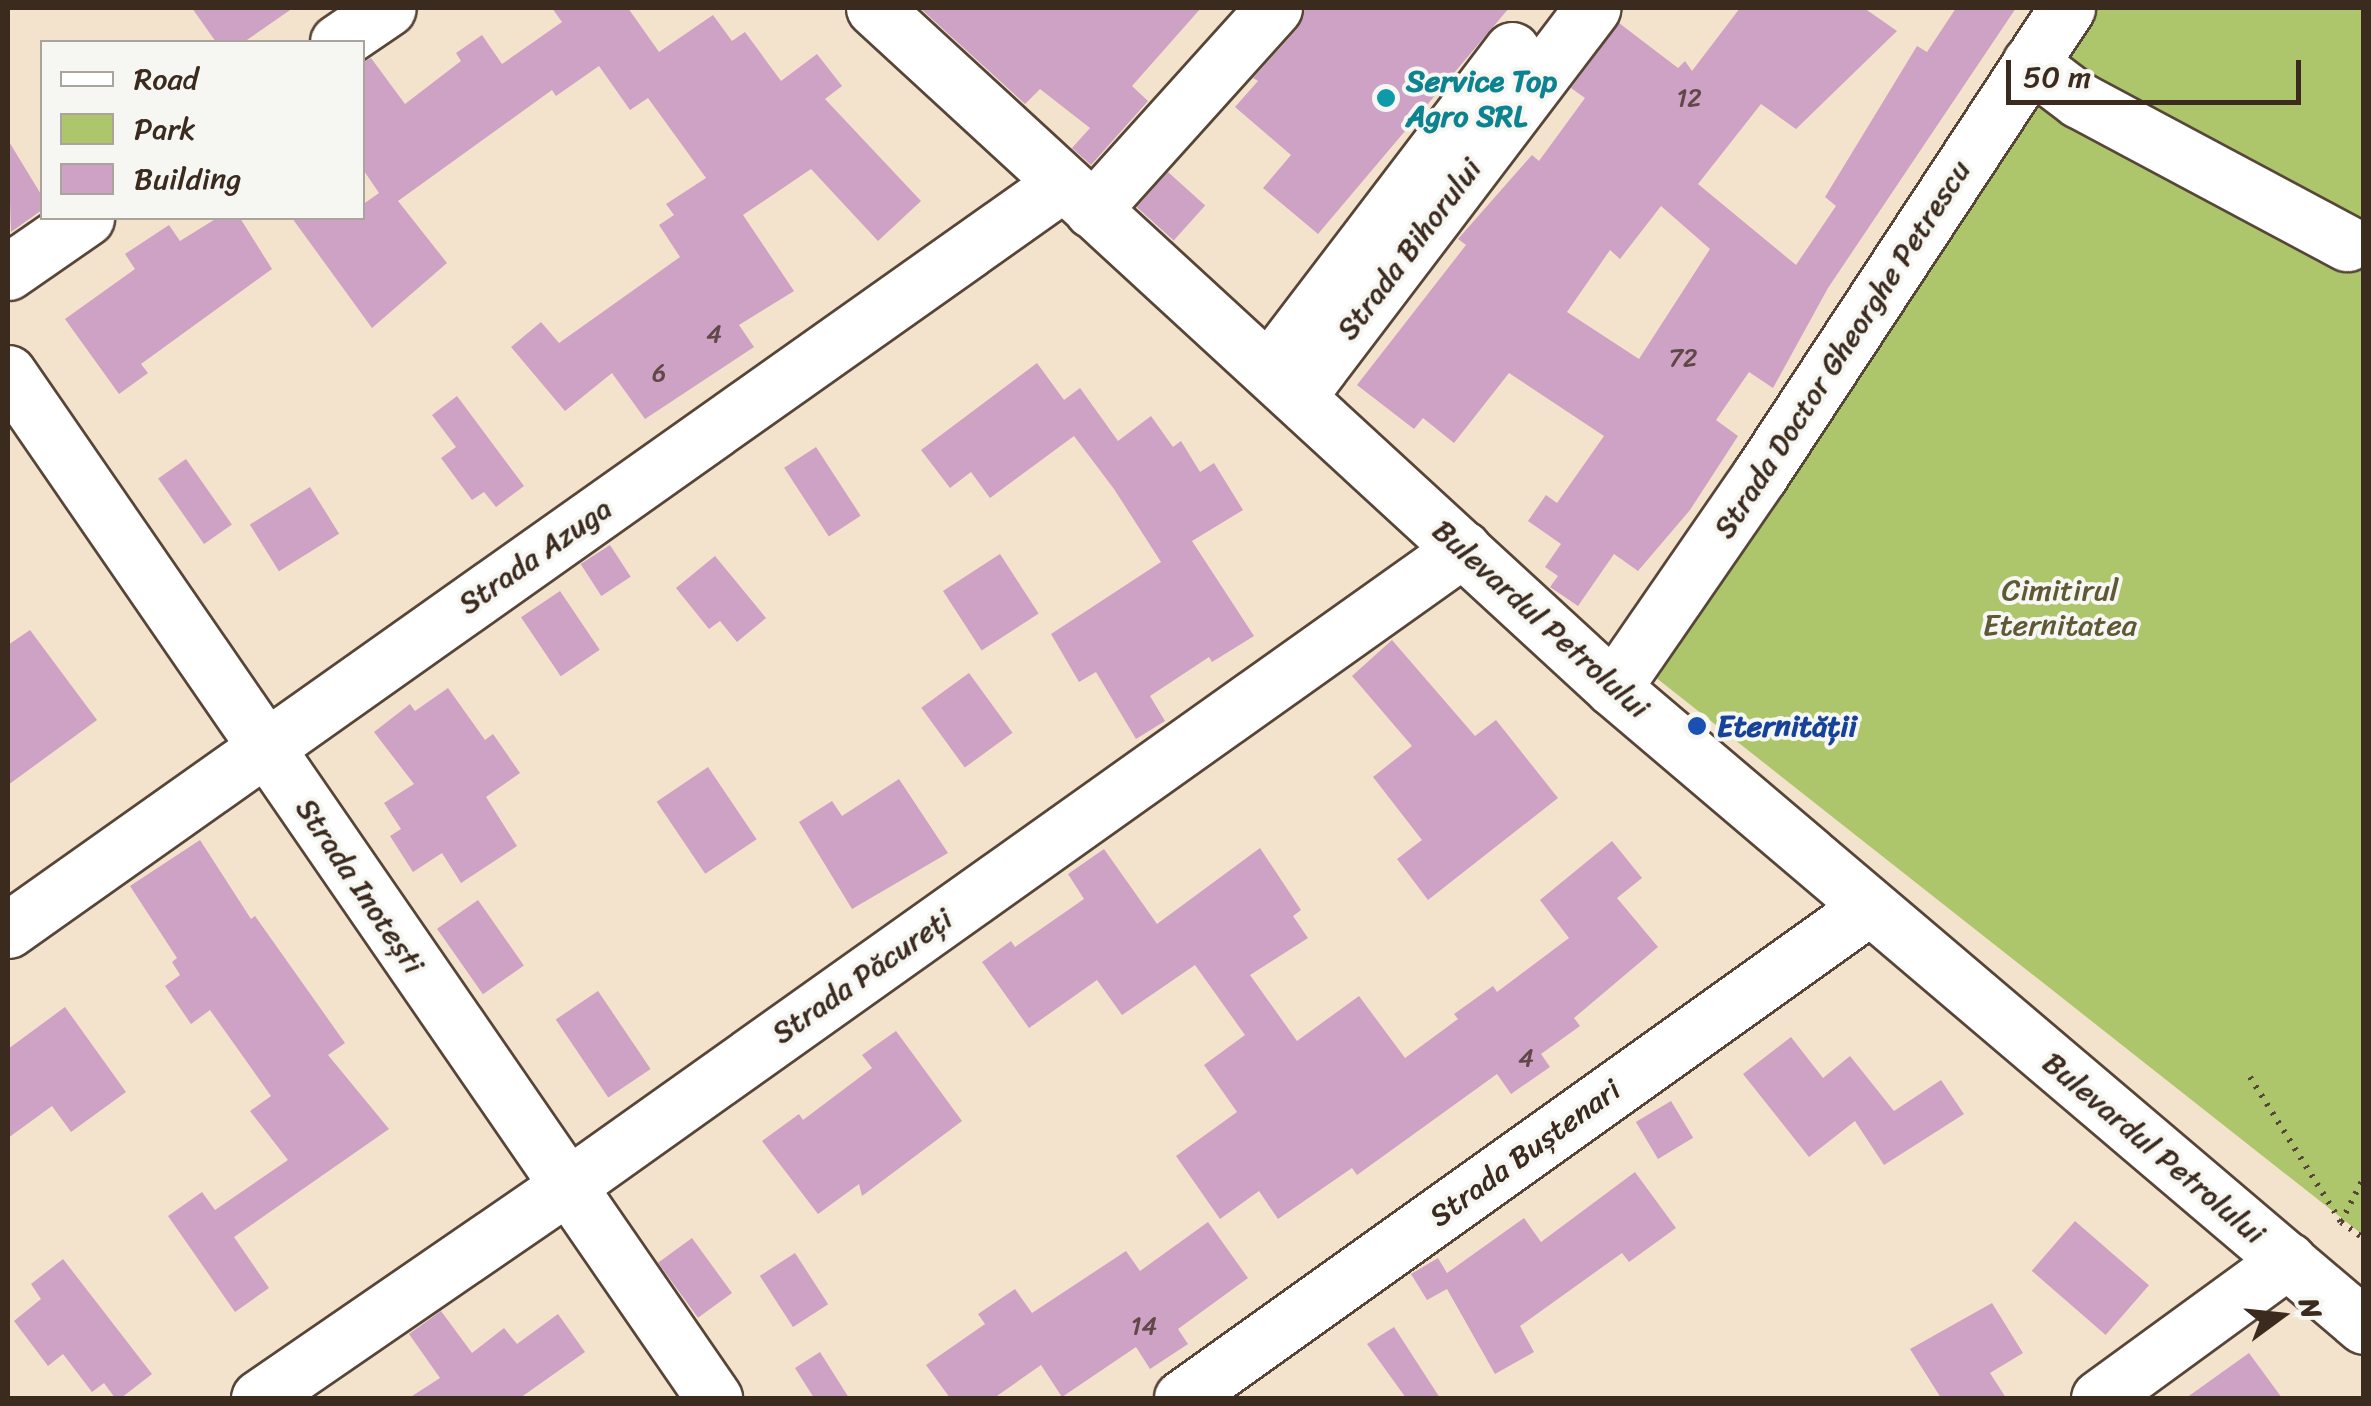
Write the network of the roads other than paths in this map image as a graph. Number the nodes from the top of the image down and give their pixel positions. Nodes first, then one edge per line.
1 (388, 8) edge
2 (874, 8) edge
3 (1274, 8) edge
4 (1544, 8) edge
5 (1592, 8) edge
6 (2067, 8) edge
7 (341, 40) edge
8 (2030, 63) junction
9 (1077, 197) junction
10 (83, 220) edge
11 (2347, 243) dead end
12 (8, 272) edge
13 (8, 373) edge
14 (1283, 382) junction
15 (1463, 549) junction
16 (1613, 688) junction
17 (264, 748) junction
18 (1868, 908) junction
19 (8, 930) edge
20 (566, 1187) junction
21 (2288, 1260) junction
22 (2364, 1326) edge
23 (259, 1398) edge
24 (714, 1398) edge
25 (1182, 1398) edge
26 (2099, 1398) edge

1 - 7 street
2 - 9 street, Bulevardul Petrolului
3 - 9 street, Strada Azuga
4 - 14 street
5 - 14 street, Strada Bihorului
6 - 8 street, Strada Doctor Gheorghe Petrescu
8 - 11 street
8 - 16 street, Strada Doctor Gheorghe Petrescu
9 - 14 street, Bulevardul Petrolului
9 - 17 street, Strada Azuga
10 - 12 street
13 - 17 street, Strada Inotești
14 - 15 street, Bulevardul Petrolului
15 - 16 street, Bulevardul Petrolului
15 - 20 street, Strada Păcureți
16 - 18 street, Bulevardul Petrolului
17 - 19 street, Strada Azuga
17 - 20 street, Strada Inotești
18 - 21 street, Bulevardul Petrolului
18 - 25 street, Strada Buștenari
20 - 23 street, Strada Păcureți
20 - 24 street, Strada Inotești
21 - 22 street, Bulevardul Petrolului
21 - 26 street

